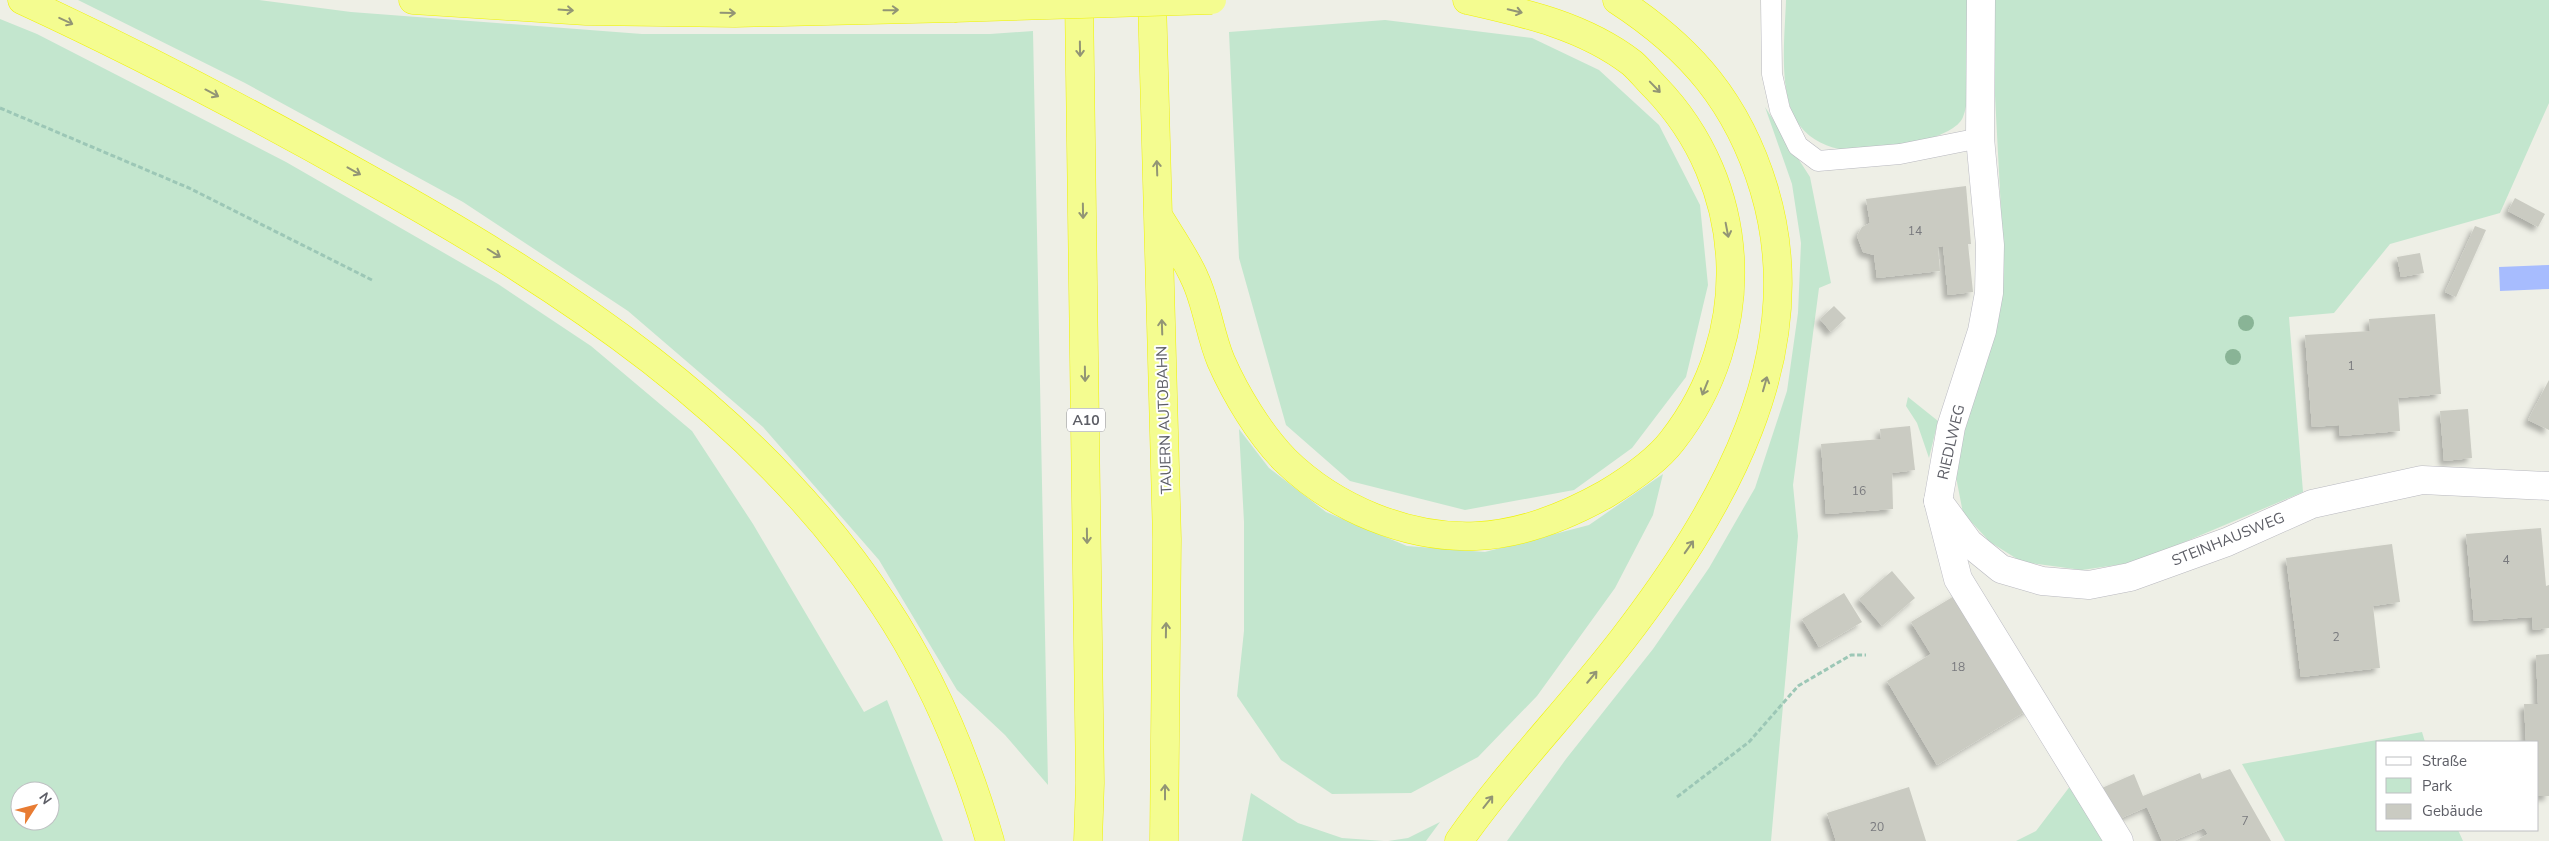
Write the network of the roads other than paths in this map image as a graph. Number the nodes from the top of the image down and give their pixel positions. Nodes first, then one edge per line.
1 (22, 0) edge
2 (412, 0) edge
3 (1079, 0) edge
4 (1152, 0) edge
5 (1212, 0) edge
6 (1467, 0) edge
7 (1617, 0) edge
8 (1771, 0) edge
9 (1981, 0) edge
10 (1980, 138) junction
11 (1159, 217) junction
12 (2549, 486) edge
13 (1938, 501) junction
14 (990, 841) edge
15 (1088, 841) edge
16 (1164, 841) edge
17 (1459, 841) edge
18 (2119, 841) edge

1 -> 14 highway
2 -> 5 highway, bridge
3 -> 15 highway, A10
11 -> 4 highway, TAUERN AUTOBAHN
6 -> 11 highway
17 -> 7 highway
8 - 10 lane
9 - 10 street, RIEDLWEG
10 - 13 street, RIEDLWEG
16 -> 11 highway, TAUERN AUTOBAHN
12 - 13 street, STEINHAUSWEG
13 - 18 street, RIEDLWEG

